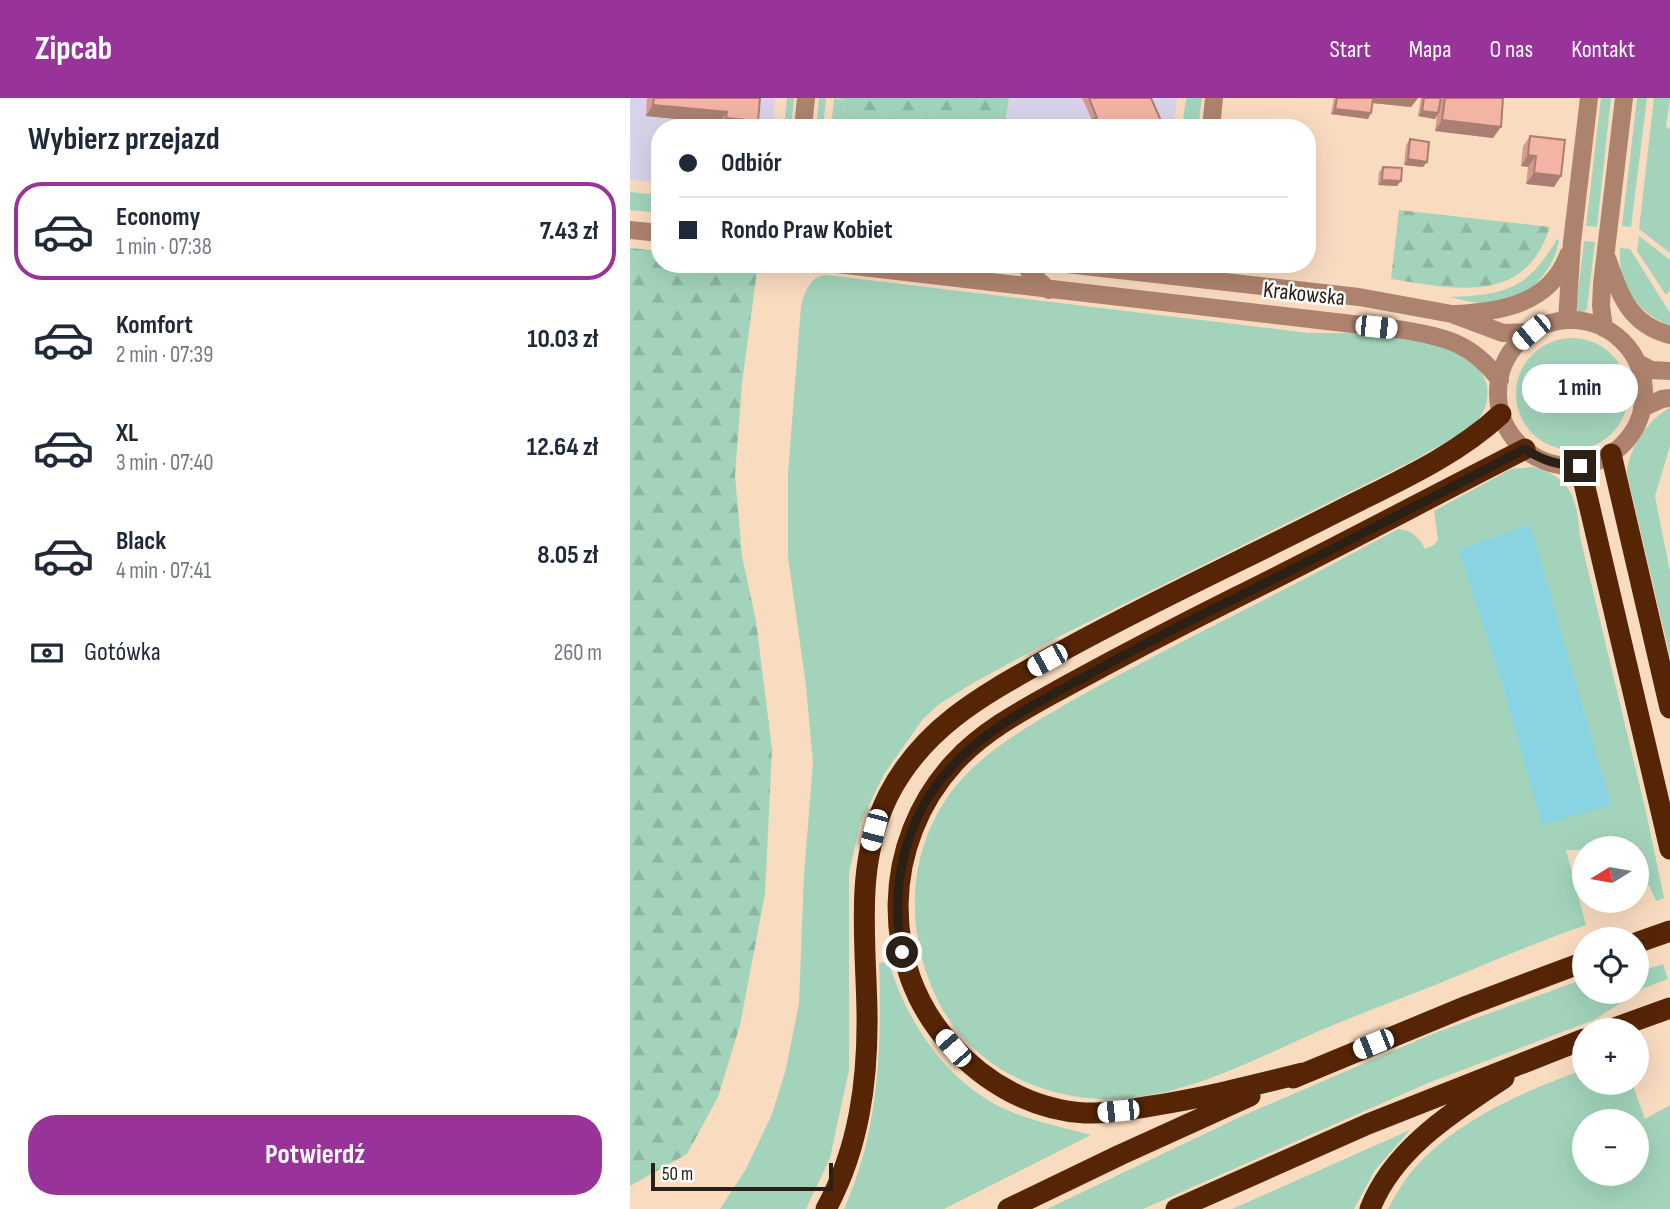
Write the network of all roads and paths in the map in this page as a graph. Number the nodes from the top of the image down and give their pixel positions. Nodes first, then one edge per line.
1 (806, 98) edge
2 (1214, 98) edge
3 (1589, 98) edge
4 (1624, 98) edge
5 (804, 119) edge
6 (1212, 119) edge
7 (630, 230) edge
8 (651, 232) edge
9 (1572, 242) junction
10 (1606, 254) junction
11 (911, 273) edge
12 (1032, 273) edge
13 (1146, 273) edge
14 (1050, 290) junction
15 (1452, 314) junction
16 (1567, 320) junction
17 (1604, 328) junction
18 (1531, 332) junction
19 (1670, 335) edge
20 (1638, 363) junction
21 (1670, 371) edge
22 (1500, 380) junction
23 (1670, 398) edge
24 (1642, 408) junction
25 (1501, 414) junction
26 (1525, 449) junction
27 (1611, 454) junction
28 (1580, 466) junction
29 (1670, 708) edge
30 (1670, 849) edge
31 (1670, 931) edge
32 (1649, 938) edge
33 (1572, 967) edge
34 (1670, 1008) edge
35 (1642, 1018) edge
36 (1572, 1043) edge
37 (1535, 1057) junction
38 (1303, 1073) junction
39 (826, 1209) edge
40 (1008, 1209) edge
41 (1176, 1209) edge
42 (1370, 1209) edge

1 - 5 street
2 - 6 street
3 - 9 street
4 - 10 street
7 - 8 street
9 - 15 street
9 - 16 street
10 - 17 street
10 - 19 street
11 - 14 street, Krakowska
12 - 14 street
13 - 15 street, Krakowska
14 - 22 street, Krakowska
15 - 18 street, Krakowska
16 - 17 street
16 - 18 street
17 - 20 street
18 - 22 street
20 - 21 street
20 - 24 street
22 - 25 street
23 - 24 street
24 - 27 street
25 - 26 street
25 - 39 highway
26 - 28 street
26 - 38 highway
27 - 28 street
27 - 29 highway
28 - 30 highway
31 - 32 highway
33 - 38 highway
34 - 35 highway
36 - 37 highway
37 - 41 highway
37 - 42 highway
38 - 40 highway

